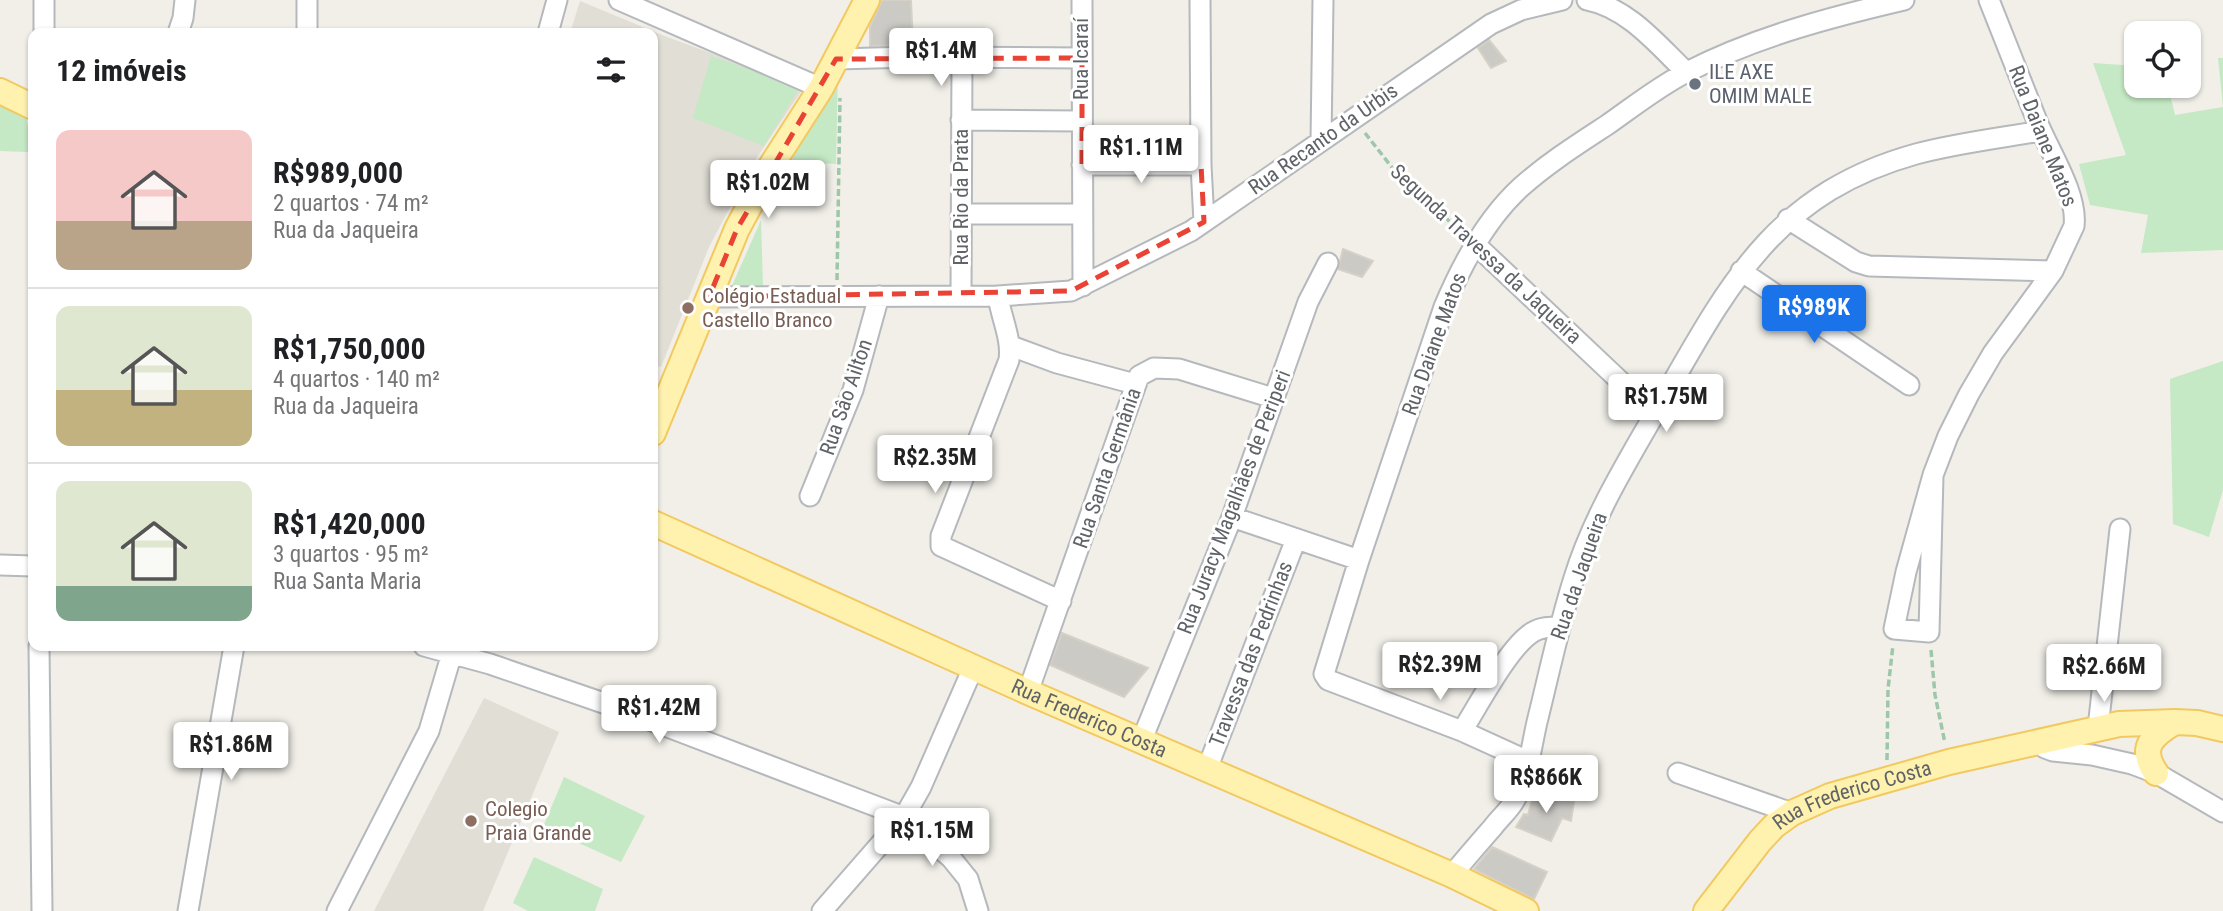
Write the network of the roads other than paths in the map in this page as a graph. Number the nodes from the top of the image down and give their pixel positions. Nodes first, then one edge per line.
1 (44, 0) edge
2 (186, 0) edge
3 (307, 0) edge
4 (557, 0) edge
5 (619, 0) edge
6 (867, 0) edge
7 (1082, 0) edge
8 (1200, 0) edge
9 (1322, 0) edge
10 (1562, 0) edge
11 (1587, 0) edge
12 (1904, 0) edge
13 (1989, 0) edge
14 (1613, 3) edge
15 (44, 28) edge
16 (180, 28) edge
17 (307, 28) edge
18 (549, 28) edge
19 (962, 57) junction
20 (1082, 58) junction
21 (838, 59) junction
22 (1686, 72) junction
23 (821, 88) junction
24 (0, 91) edge
25 (28, 105) edge
26 (961, 120) junction
27 (1081, 121) junction
28 (2041, 131) junction
29 (1321, 141) junction
30 (1082, 164) junction
31 (1201, 164) junction
32 (961, 214) junction
33 (1083, 214) junction
34 (1788, 219) junction
35 (1204, 222) junction
36 (1475, 244) junction
37 (1328, 262) dead end
38 (1741, 271) junction
39 (2053, 271) junction
40 (1083, 286) junction
41 (879, 296) junction
42 (961, 296) junction
43 (999, 296) junction
44 (709, 297) junction
45 (1011, 346) junction
46 (1135, 384) junction
47 (1909, 385) dead end
48 (1273, 398) junction
49 (1655, 414) junction
50 (658, 421) edge
51 (1933, 475) junction
52 (810, 496) dead end
53 (1232, 517) junction
54 (658, 525) edge
55 (2120, 529) dead end
56 (1296, 540) junction
57 (1359, 560) junction
58 (0, 565) edge
59 (28, 566) edge
60 (1061, 601) junction
61 (1560, 627) junction
62 (39, 651) edge
63 (233, 651) edge
64 (436, 651) edge
65 (445, 651) edge
66 (973, 668) junction
67 (1028, 692) junction
68 (2175, 722) junction
69 (2098, 728) junction
70 (2223, 729) edge
71 (1462, 731) junction
72 (1141, 742) junction
73 (2039, 742) junction
74 (1528, 761) junction
75 (1207, 769) junction
76 (1678, 773) dead end
77 (2156, 773) junction
78 (2222, 812) edge
79 (1791, 813) junction
80 (904, 817) junction
81 (1452, 875) junction
82 (1521, 910) edge
83 (42, 911) edge
84 (188, 911) edge
85 (337, 911) edge
86 (822, 911) edge
87 (978, 911) edge
88 (1706, 911) edge

1 - 15 street
2 - 16 street
3 - 17 street
4 - 18 street
5 - 23 street
6 - 21 main road
7 - 20 street, Rua Icaraí
8 - 31 street
9 - 29 street
10 - 29 street, Rua Recanto da Urbis
11 - 14 street
12 - 22 street, Rua Daiane Matos
13 - 28 street, Rua Daiane Matos
14 - 22 street
19 - 20 street
19 - 21 street
19 - 26 street, Rua Rio da Prata
20 - 27 street, Rua Icaraí
21 - 23 main road
22 - 36 street, Rua Daiane Matos
23 - 44 main road
24 - 25 main road
26 - 27 street
26 - 32 street, Rua Rio da Prata
27 - 30 street, Rua Icaraí
28 - 34 street, Rua da Jaqueira
28 - 39 street, Rua Daiane Matos
29 - 35 street, Rua Recanto da Urbis
30 - 31 street
30 - 33 street, Rua Icaraí
31 - 35 street
32 - 33 street
32 - 42 street, Rua Rio da Prata
33 - 40 street, Rua Icaraí
34 - 38 street, Rua da Jaqueira
34 - 39 street
35 - 40 street, Rua Recanto da Urbis
36 - 49 street, Segunda Travessa da Jaqueira
36 - 57 street, Rua Daiane Matos
37 - 48 street, Rua Juracy Magalhâes de Periperi
38 - 47 street
38 - 49 street, Rua da Jaqueira
39 - 51 street, Rua Daiane Matos
40 - 43 street, Rua Recanto da Urbis
41 - 42 street, Rua Recanto da Urbis
41 - 44 street, Rua Recanto da Urbis
41 - 52 street, Rua Sâo Ailton
42 - 43 street, Rua Recanto da Urbis
43 - 45 street
44 - 50 main road
45 - 46 street
45 - 60 street
46 - 48 street, Rua Santa Germânia
46 - 60 street, Rua Santa Germânia
48 - 53 street, Rua Juracy Magalhâes de Periperi
49 - 61 street, Rua da Jaqueira
51 - 51 street
53 - 56 street
53 - 72 street, Rua Juracy Magalhâes de Periperi
54 - 66 main road, Rua Frederico Costa
55 - 69 street
56 - 57 street
56 - 75 street, Travessa das Pedrinhas
57 - 71 street, Rua Daiane Matos
58 - 59 street
60 - 67 street, Rua Santa Germânia
61 - 71 street
61 - 74 street, Rua da Jaqueira
62 - 83 street
63 - 84 street
64 - 85 street
65 - 80 street
66 - 67 main road, Rua Frederico Costa
66 - 80 street
67 - 72 main road, Rua Frederico Costa
68 - 69 main road, Rua Frederico Costa
68 - 70 main road, Rua Frederico Costa
68 - 77 main road
69 - 73 main road, Rua Frederico Costa
71 - 74 street, Rua Daiane Matos
72 - 75 main road, Rua Frederico Costa
73 - 77 street
73 - 79 main road, Rua Frederico Costa
74 - 81 street, Rua da Jaqueira
75 - 81 main road, Rua Frederico Costa
76 - 79 street
77 - 78 street
79 - 88 main road, Rua Frederico Costa
80 - 86 street
80 - 87 street
81 - 82 main road, Rua Frederico Costa

